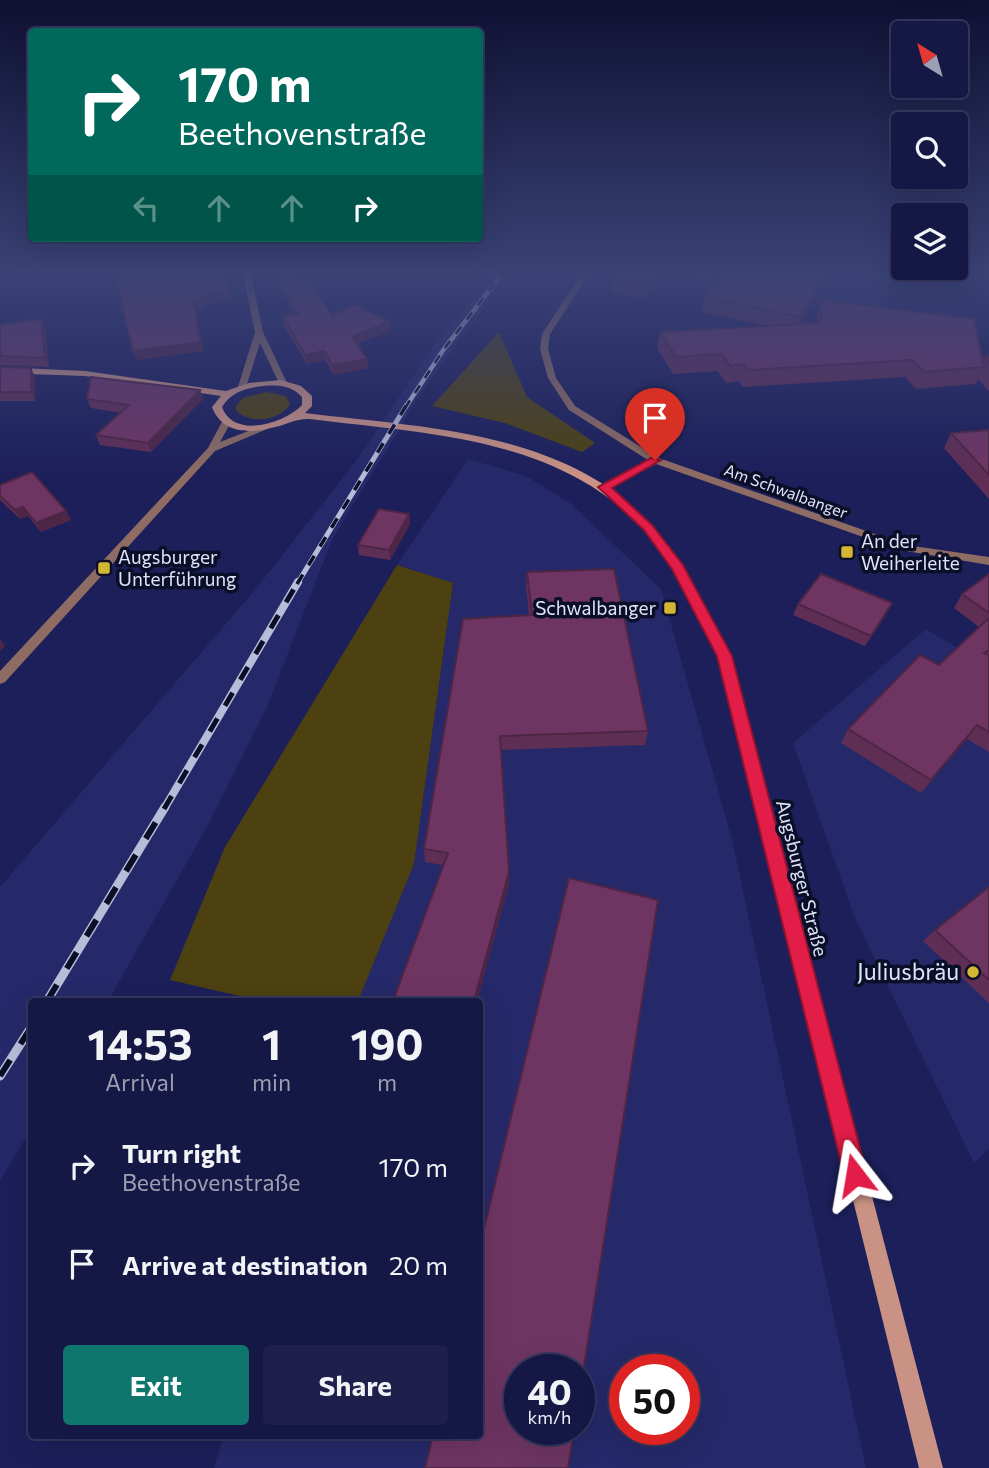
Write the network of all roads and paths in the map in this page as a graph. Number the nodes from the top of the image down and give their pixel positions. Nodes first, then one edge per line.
1 (257, 339) edge
2 (262, 339) edge
3 (545, 339) edge
4 (0, 370) edge
5 (283, 383) junction
6 (242, 387) junction
7 (226, 394) junction
8 (307, 406) junction
9 (299, 415) junction
10 (226, 422) junction
11 (373, 425) junction
12 (267, 427) junction
13 (212, 449) junction
14 (655, 460) junction
15 (604, 487) junction
16 (989, 561) edge
17 (0, 678) edge
18 (931, 1468) edge

1 - 6 street
2 - 5 street
3 - 14 street, Am Schwalbanger
4 - 7 main road
5 - 6 main road
5 - 8 main road
6 - 7 main road
7 - 10 main road
8 - 9 main road
8 - 11 main road
9 - 11 main road
9 - 12 main road
10 - 12 main road
10 - 13 street
11 - 15 main road, Augsburger Straße
12 - 13 street
13 - 17 street
14 - 15 street
14 - 16 street, Am Schwalbanger
15 - 18 main road, Augsburger Straße

